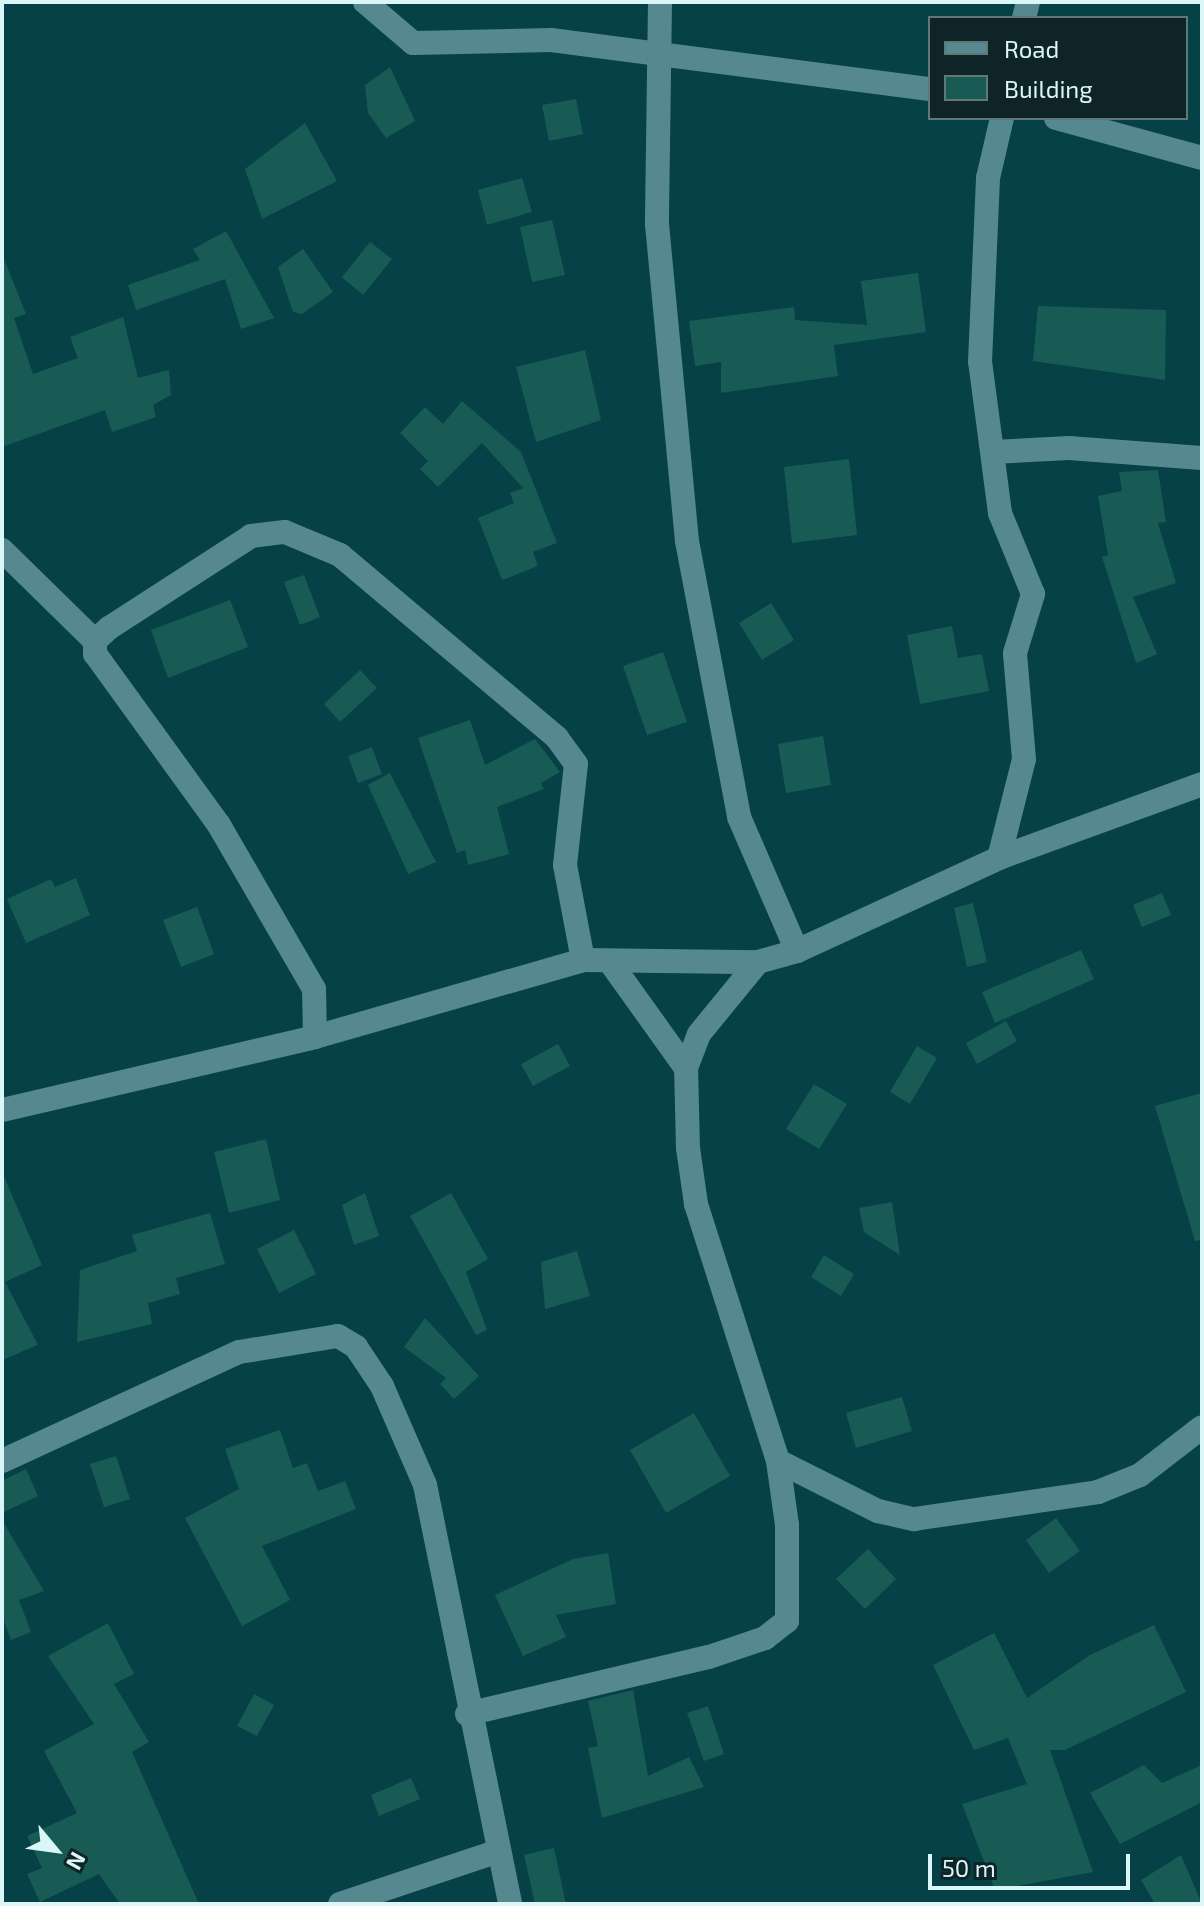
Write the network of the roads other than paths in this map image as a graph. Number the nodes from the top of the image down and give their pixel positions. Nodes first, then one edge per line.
1 (365, 2) edge
2 (660, 2) edge
3 (663, 54) junction
4 (928, 89) edge
5 (1002, 120) edge
6 (1063, 120) edge
7 (1202, 158) edge
8 (993, 452) junction
9 (1202, 458) edge
10 (2, 550) edge
11 (95, 641) junction
12 (1202, 784) edge
13 (999, 858) junction
14 (797, 951) junction
15 (583, 960) junction
16 (610, 962) junction
17 (758, 962) junction
18 (315, 1037) junction
19 (686, 1068) junction
20 (2, 1110) edge
21 (1202, 1427) edge
22 (2, 1461) edge
23 (778, 1461) junction
24 (467, 1714) junction
25 (495, 1852) junction
26 (340, 1904) edge
27 (510, 1904) edge

1 - 3 street
2 - 3 street
3 - 4 street
3 - 14 street
5 - 8 street
6 - 7 street
8 - 9 street
8 - 13 street
10 - 11 street
11 - 15 street
11 - 18 street
12 - 13 street
13 - 14 street
14 - 17 street
15 - 16 street
15 - 18 street
16 - 17 street
16 - 19 street
17 - 19 street
18 - 20 street
19 - 23 street
21 - 23 street
22 - 24 street
23 - 24 street
24 - 25 street
25 - 26 street
25 - 27 street

